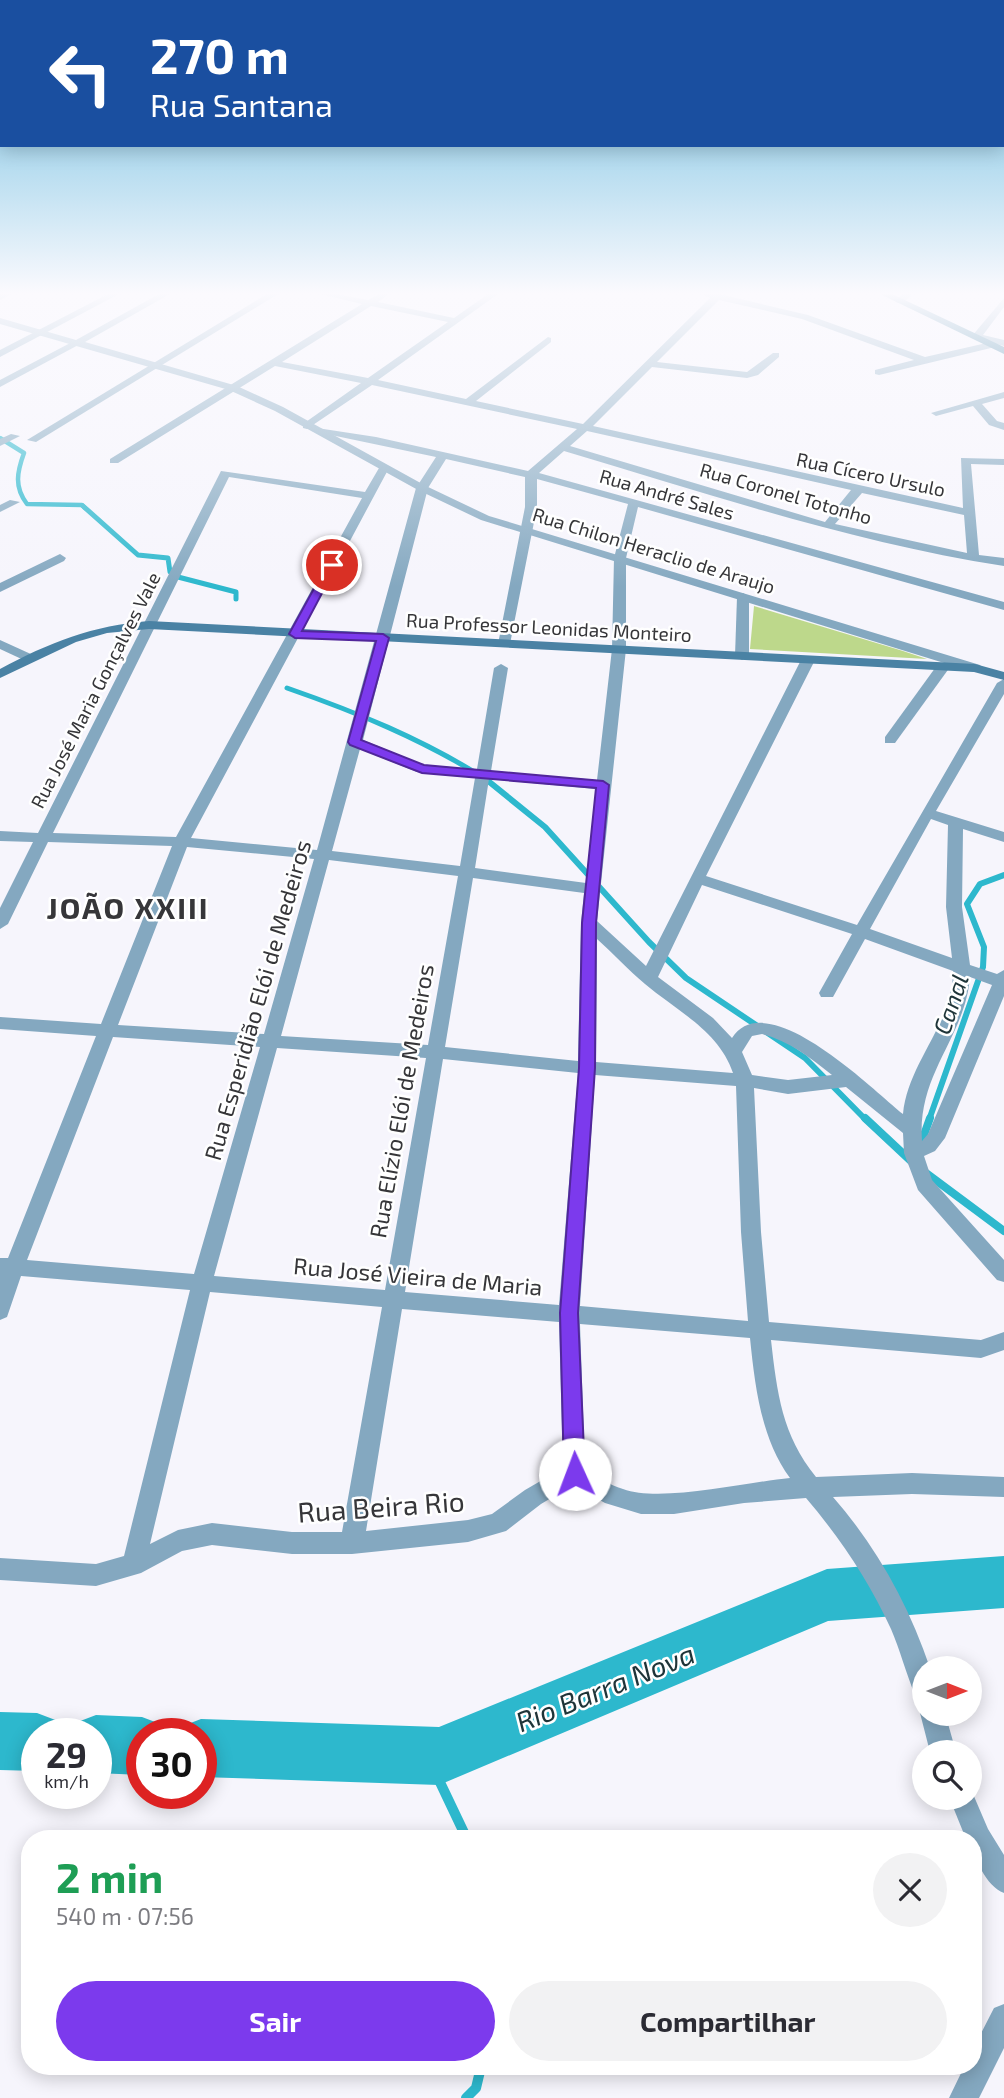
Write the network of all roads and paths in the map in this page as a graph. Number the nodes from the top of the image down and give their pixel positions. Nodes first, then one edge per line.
1 (112, 392) edge
2 (227, 392) edge
3 (242, 392) edge
4 (357, 392) edge
5 (424, 392) edge
6 (481, 392) edge
7 (623, 392) edge
8 (1004, 395) edge
9 (469, 401) junction
10 (975, 402) junction
11 (936, 413) dead end
12 (586, 427) junction
13 (1004, 427) edge
14 (312, 428) junction
15 (0, 432) edge
16 (32, 440) dead end
17 (0, 443) edge
18 (561, 447) junction
19 (443, 455) junction
20 (114, 461) dead end
21 (1004, 462) edge
22 (384, 468) junction
23 (531, 474) junction
24 (422, 488) junction
25 (858, 490) junction
26 (368, 496) junction
27 (14, 502) dead end
28 (634, 502) junction
29 (0, 509) edge
30 (968, 512) junction
31 (828, 526) junction
32 (526, 531) junction
33 (60, 558) dead end
34 (620, 558) junction
35 (973, 558) junction
36 (1004, 562) edge
37 (0, 588) edge
38 (743, 597) junction
39 (1004, 606) edge
40 (149, 625) junction
41 (295, 634) junction
42 (383, 638) junction
43 (0, 643) edge
44 (504, 644) junction
45 (619, 649) junction
46 (741, 656) junction
47 (28, 659) junction
48 (808, 660) junction
49 (943, 667) junction
50 (501, 668) dead end
51 (975, 668) junction
52 (0, 674) edge
53 (1004, 676) edge
54 (1004, 683) edge
55 (890, 740) dead end
56 (355, 742) junction
57 (482, 774) junction
58 (603, 785) junction
59 (927, 813) junction
60 (956, 823) junction
61 (0, 836) edge
62 (1004, 837) edge
63 (43, 838) junction
64 (181, 842) junction
65 (321, 855) junction
66 (465, 873) junction
67 (697, 878) junction
68 (593, 889) junction
69 (589, 923) junction
70 (0, 924) edge
71 (859, 931) junction
72 (962, 969) junction
73 (649, 978) junction
74 (1003, 980) edge
75 (827, 993) dead end
76 (0, 1023) edge
77 (108, 1031) junction
78 (270, 1042) junction
79 (734, 1049) junction
80 (434, 1052) junction
81 (587, 1068) junction
82 (745, 1080) junction
83 (848, 1080) junction
84 (911, 1129) junction
85 (913, 1153) junction
86 (7, 1267) edge
87 (1004, 1274) edge
88 (202, 1283) junction
89 (391, 1298) junction
90 (0, 1311) edge
91 (569, 1313) junction
92 (757, 1330) junction
93 (1004, 1341) edge
94 (575, 1474) junction
95 (1004, 1487) edge
96 (810, 1490) junction
97 (352, 1543) junction
98 (133, 1565) junction
99 (0, 1569) edge
100 (915, 1656) edge
101 (967, 1810) edge
102 (976, 1830) edge
103 (982, 1843) edge
104 (1004, 1880) edge
105 (1004, 2018) edge
106 (982, 2062) edge
107 (976, 2075) edge
108 (964, 2098) edge

1 - 16 street
2 - 20 street
3 - 14 street, Rua André Sales
4 - 14 street
5 - 9 street, Rua Cícero Ursulo
6 - 9 street
7 - 12 street
8 - 10 street
9 - 12 street, Rua Cícero Ursulo
10 - 11 street
10 - 13 street
12 - 18 street
12 - 25 street, Rua Cícero Ursulo
14 - 19 street, Rua André Sales
14 - 22 street, Rua Chilon Heraclio de Araujo
15 - 17 street
18 - 23 street
18 - 31 street, Rua Coronel Totonho
19 - 23 street, Rua André Sales
19 - 24 street, Rua Esperidião Elói de Medeiros
21 - 30 street
22 - 24 street, Rua Chilon Heraclio de Araujo
22 - 26 street
23 - 28 street, Rua André Sales
23 - 32 street
24 - 32 street, Rua Chilon Heraclio de Araujo
24 - 42 street, Rua Esperidião Elói de Medeiros
25 - 30 street, Rua Cícero Ursulo
25 - 31 street
26 - 40 street, Rua José Maria Gonçalves Vale
26 - 41 street
27 - 29 street
28 - 34 street
28 - 39 street, Rua André Sales
30 - 35 street
31 - 35 street, Rua Coronel Totonho
32 - 34 street, Rua Chilon Heraclio de Araujo
32 - 44 street
33 - 37 street
34 - 38 street, Rua Chilon Heraclio de Araujo
34 - 45 street
35 - 36 street, Rua Coronel Totonho
38 - 46 street
38 - 51 street, Rua Chilon Heraclio de Araujo
40 - 41 main road, Rua Professor Leonidas Monteiro
40 - 47 main road, Rua Professor Leonidas Monteiro
40 - 63 street, Rua José Maria Gonçalves Vale
41 - 42 main road, Rua Professor Leonidas Monteiro
41 - 64 street
42 - 44 main road, Rua Professor Leonidas Monteiro
42 - 56 street, Rua Esperidião Elói de Medeiros
43 - 47 street
44 - 45 main road, Rua Professor Leonidas Monteiro
45 - 46 main road, Rua Professor Leonidas Monteiro
45 - 58 street
46 - 48 main road, Rua Professor Leonidas Monteiro
47 - 52 main road, Rua Professor Leonidas Monteiro
48 - 49 main road, Rua Professor Leonidas Monteiro
48 - 67 street
49 - 51 main road, Rua Professor Leonidas Monteiro
49 - 55 street
50 - 57 street, Rua Elízio Elói de Medeiros
51 - 53 main road, Rua Chilon Heraclio de Araujo
54 - 59 street
56 - 57 street
56 - 65 street, Rua Esperidião Elói de Medeiros
57 - 58 street
57 - 66 street, Rua Elízio Elói de Medeiros
58 - 68 street
59 - 60 street
59 - 71 street
60 - 62 street
60 - 72 street
61 - 63 street
63 - 64 street
63 - 70 street, Rua José Maria Gonçalves Vale
64 - 65 street
64 - 77 street
65 - 66 street
65 - 78 street, Rua Esperidião Elói de Medeiros
66 - 68 street
66 - 80 street, Rua Elízio Elói de Medeiros
67 - 71 street
67 - 73 street
68 - 69 street
69 - 73 street
69 - 81 street
71 - 72 street
71 - 75 street
72 - 74 street
72 - 84 street
73 - 79 street
74 - 85 street
76 - 77 street
77 - 78 street
77 - 86 street
78 - 80 street
78 - 88 street, Rua Esperidião Elói de Medeiros
79 - 82 street
79 - 83 street
80 - 81 street
80 - 89 street, Rua Elízio Elói de Medeiros
81 - 82 street
81 - 91 street
82 - 83 street
82 - 92 street
83 - 84 street
84 - 85 street
85 - 87 street
86 - 88 street, Rua José Vieira de Maria
86 - 90 street
88 - 89 street, Rua José Vieira de Maria
88 - 98 street, Rua Esperidião Elói de Medeiros
89 - 91 street, Rua José Vieira de Maria
89 - 97 street, Rua Elízio Elói de Medeiros
91 - 92 street, Rua José Vieira de Maria
91 - 94 street
92 - 93 street, Rua José Vieira de Maria
92 - 96 street
94 - 96 street
94 - 97 street, Rua Beira Rio
95 - 96 street
96 - 100 street
97 - 98 street, Rua Beira Rio
98 - 99 street, Rua Beira Rio
101 - 102 street
103 - 104 street
105 - 106 street
107 - 108 street

